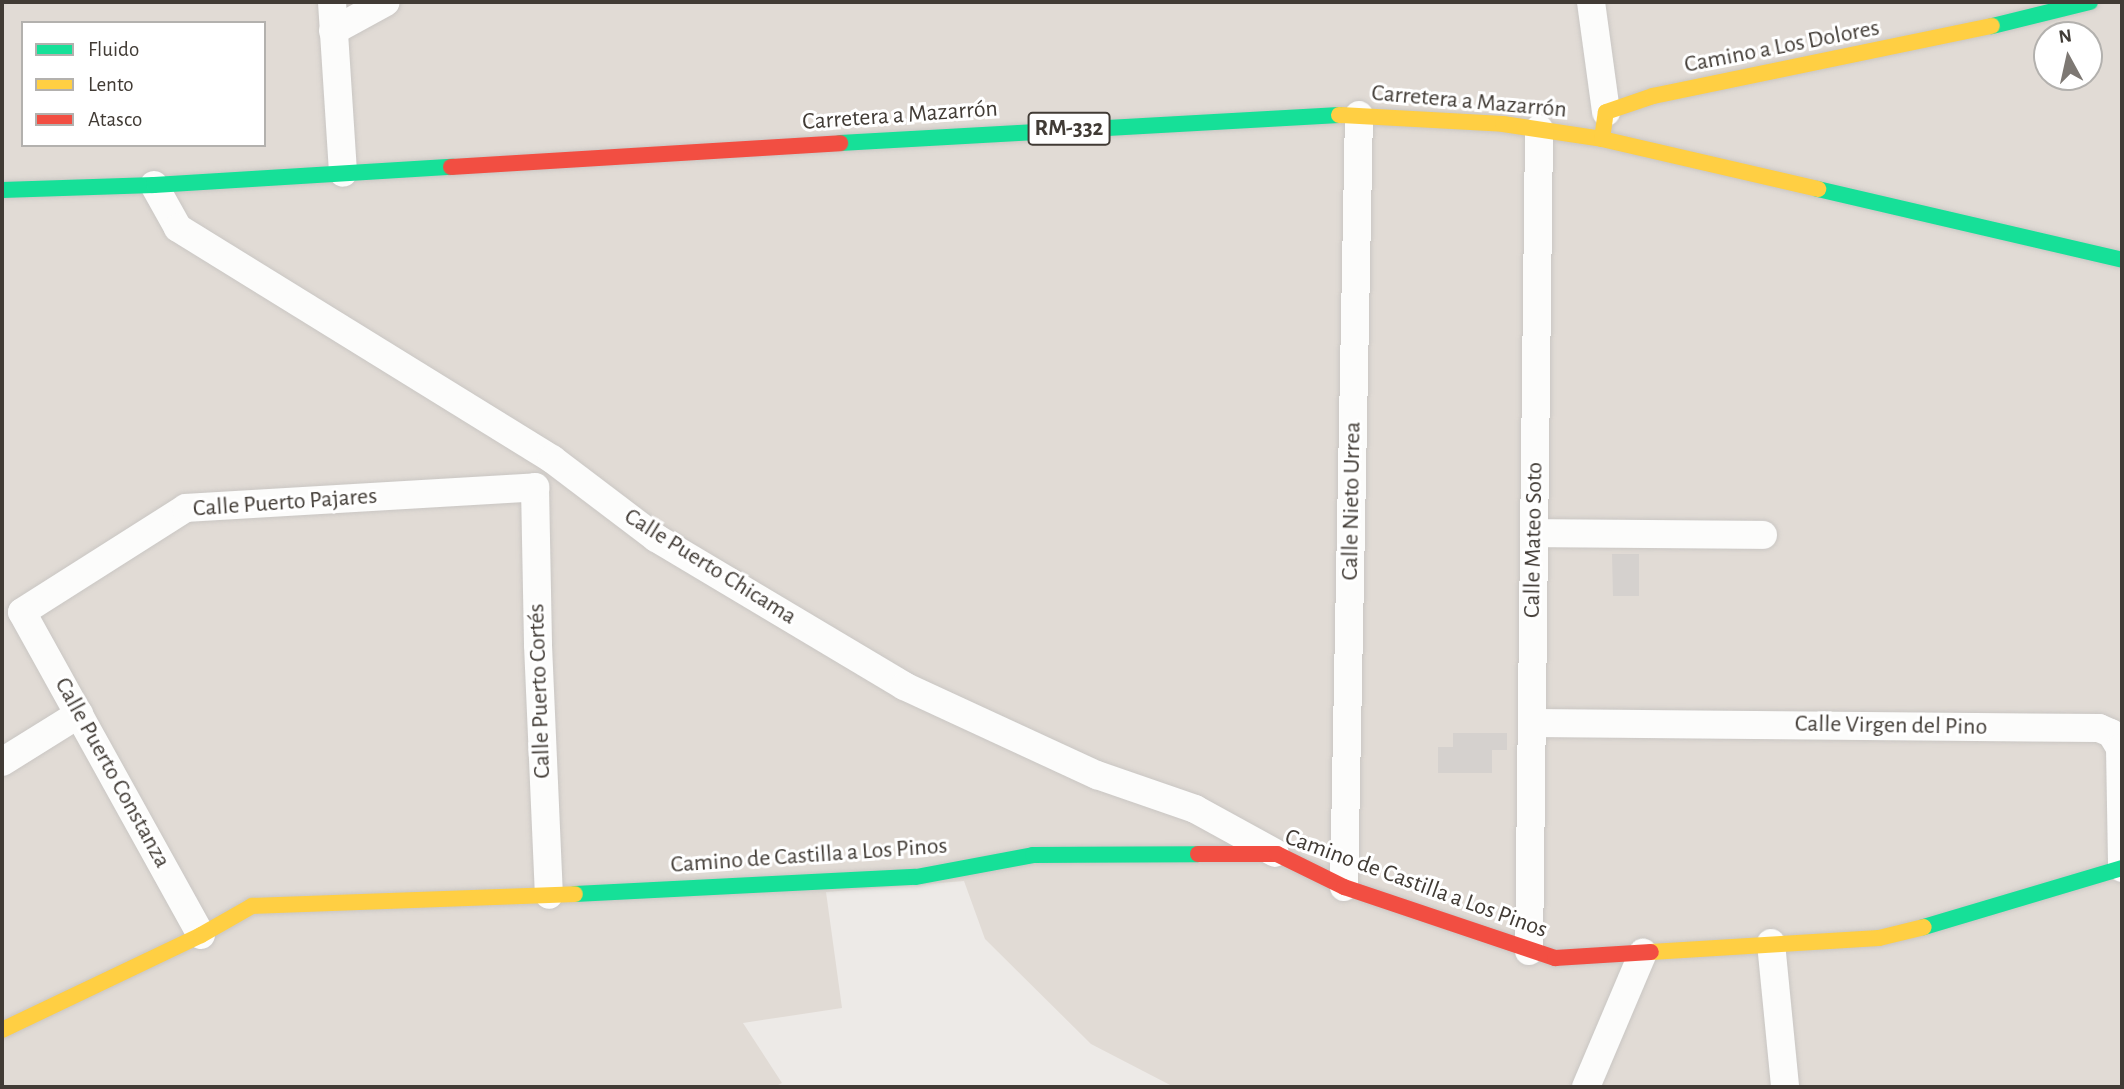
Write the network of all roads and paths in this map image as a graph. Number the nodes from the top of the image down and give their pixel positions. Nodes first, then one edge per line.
1 (332, 2) edge
2 (386, 2) edge
3 (1591, 2) edge
4 (2090, 2) edge
5 (2061, 6) edge
6 (333, 31) junction
7 (1359, 115) junction
8 (1604, 126) junction
9 (1539, 129) junction
10 (343, 173) junction
11 (154, 185) junction
12 (2, 190) edge
13 (2122, 260) edge
14 (552, 459) junction
15 (535, 487) junction
16 (1534, 533) junction
17 (1763, 535) dead end
18 (22, 612) joint
19 (79, 714) junction
20 (1533, 723) junction
21 (2, 762) edge
22 (1277, 854) junction
23 (2122, 868) edge
24 (1344, 887) junction
25 (549, 895) junction
26 (201, 935) junction
27 (1771, 943) junction
28 (1529, 951) junction
29 (1643, 953) junction
30 (2, 1030) edge
31 (1586, 1087) edge
32 (1785, 1087) edge

1 - 6 street
2 - 6 street
3 - 8 street
4 - 5 main road, Camino a Los Dolores
5 - 8 main road, Camino a Los Dolores
6 - 10 street
7 - 9 main road, Carretera a Mazarrón / RM-332
7 - 10 main road, Carretera a Mazarrón / RM-332
7 - 24 street, Calle Nieto Urrea
8 - 9 main road, Carretera a Mazarrón / RM-332
8 - 13 main road, Carretera a Mazarrón / RM-332
9 - 16 street, Calle Mateo Soto
10 - 11 main road, Carretera a Mazarrón / RM-332
11 - 12 main road, Carretera a Mazarrón / RM-332
11 - 14 street, Calle Puerto Chicama
14 - 15 street
14 - 22 street, Calle Puerto Chicama
15 - 18 street, Calle Puerto Pajares
15 - 25 street, Calle Puerto Cortés
16 - 17 street
16 - 20 street, Calle Mateo Soto
18 - 19 street, Calle Puerto Constanza
19 - 21 street
19 - 26 street, Calle Puerto Constanza
20 - 23 street, Calle Virgen del Pino
20 - 28 street, Calle Mateo Soto
22 - 24 main road, Camino de Castilla a Los Pinos
22 - 25 main road, Camino de Castilla a Los Pinos
23 - 27 main road, Camino de Castilla a Los Pinos
24 - 28 main road, Camino de Castilla a Los Pinos
25 - 26 main road, Camino de Castilla a Los Pinos
26 - 30 main road, Camino de Castilla a Los Pinos
27 - 29 main road, Camino de Castilla a Los Pinos
27 - 32 street
28 - 29 main road, Camino de Castilla a Los Pinos
29 - 31 street

